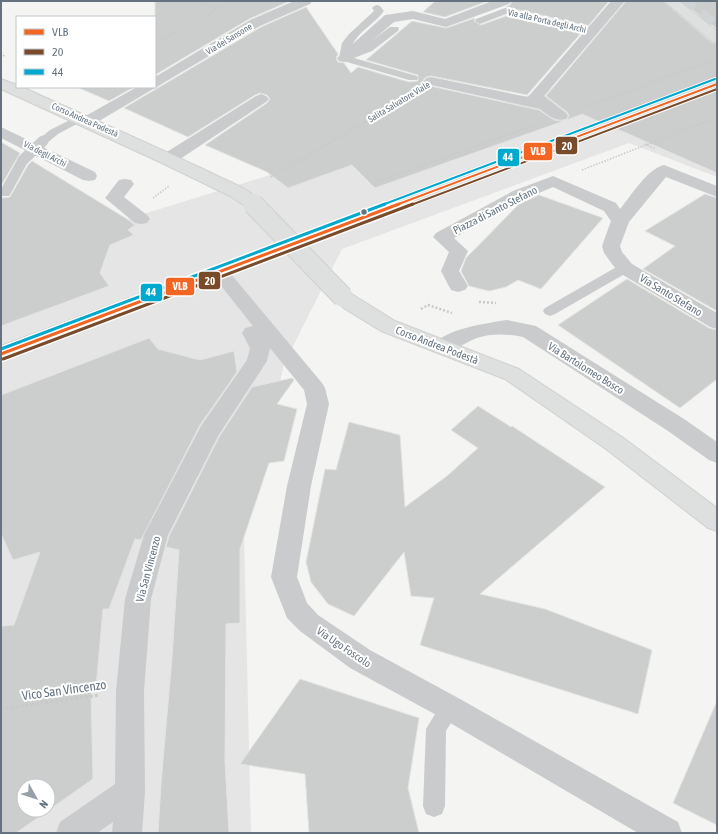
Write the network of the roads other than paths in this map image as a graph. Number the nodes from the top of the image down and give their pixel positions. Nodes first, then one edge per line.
1 (306, 1) edge
2 (504, 1) edge
3 (618, 1) edge
4 (670, 1) edge
5 (377, 8) dead end
6 (480, 21) dead end
7 (394, 28) dead end
8 (591, 31) junction
9 (717, 38) edge
10 (344, 58) junction
11 (413, 78) dead end
12 (431, 81) road end
13 (156, 82) edge
14 (1, 83) edge
15 (717, 84) edge
16 (146, 88) edge
17 (262, 99) dead end
18 (545, 105) junction
19 (560, 116) dead end
20 (84, 120) junction
21 (1, 132) edge
22 (168, 159) junction
23 (89, 176) dead end
24 (126, 184) dead end
25 (717, 192) edge
26 (5, 193) dead end
27 (141, 219) dead end
28 (620, 221) junction
29 (625, 268) junction
30 (219, 272) junction
31 (458, 286) dead end
32 (550, 311) dead end
33 (717, 322) edge
34 (256, 329) junction
35 (443, 346) junction
36 (1, 354) edge
37 (717, 454) edge
38 (717, 521) edge
39 (450, 708) junction
40 (130, 791) junction
41 (434, 806) dead end
42 (71, 833) edge
43 (127, 833) edge
44 (667, 833) edge

1 - 13 street, Via dei Sansone
2 - 10 street
3 - 8 street, Via alla Porta degli Archi
4 - 9 street
5 - 10 lane
6 - 8 lane, Via alla Porta degli Archi
7 - 10 lane
8 - 18 street, Via alla Porta degli Archi
10 - 11 lane
12 - 18 street, Salita Salvatore Viale
14 - 20 street, Corso Andrea Podestà
15 - 30 street
16 - 20 street
17 - 22 street
18 - 19 street, Salita Salvatore Viale
20 - 22 street, Corso Andrea Podestà
20 - 26 lane, bridge
21 - 23 street, Via degli Archi
22 - 35 street, Corso Andrea Podestà, bridge
24 - 27 street
25 - 28 street
28 - 29 street
28 - 31 street, Piazza di Santo Stefano
29 - 32 lane
29 - 33 street, Via Santo Stefano
30 - 34 street, Via San Vincenzo
30 - 36 street
34 - 39 street, Via Ugo Foscolo
34 - 40 street, Via San Vincenzo
35 - 37 street, Via Bartolomeo Bosco
35 - 38 street, Corso Andrea Podestà
39 - 41 lane
39 - 44 street, Via Ugo Foscolo
40 - 42 street
40 - 43 street, Via San Vincenzo

